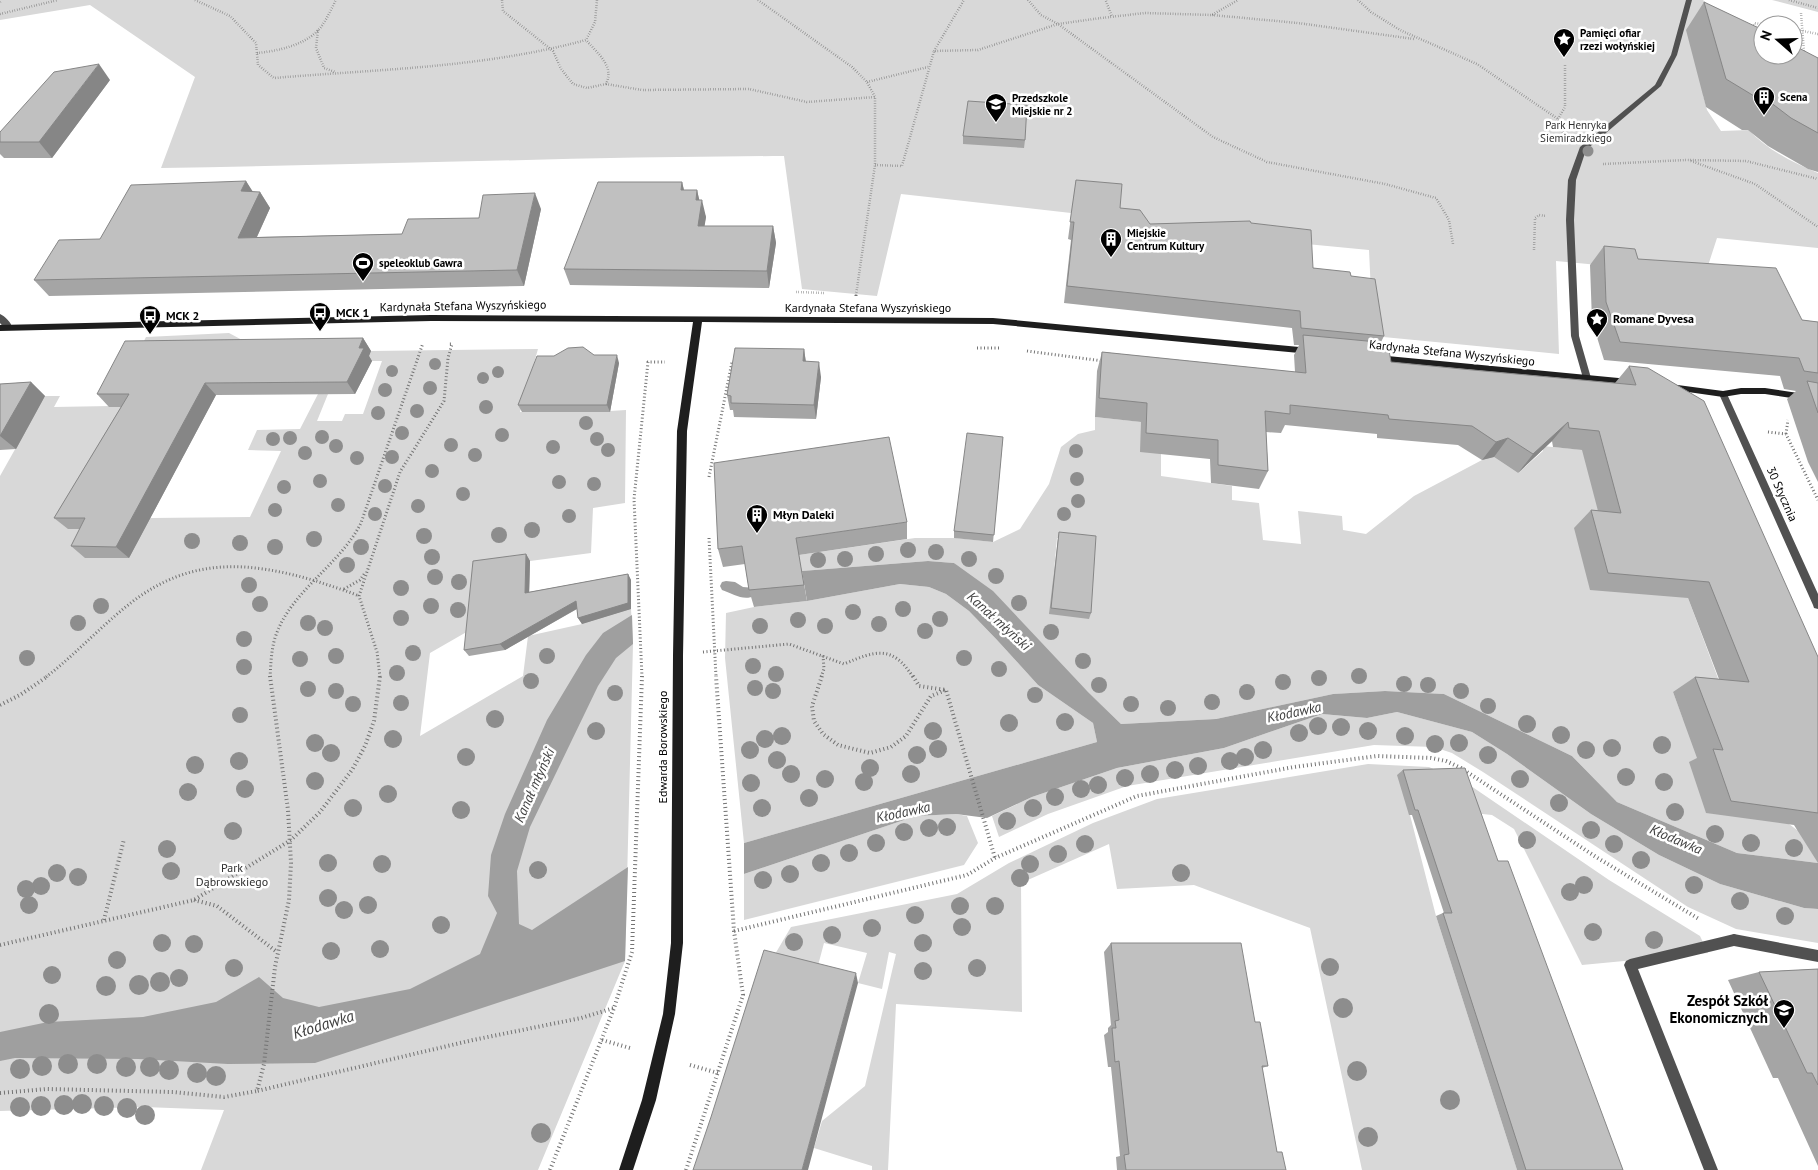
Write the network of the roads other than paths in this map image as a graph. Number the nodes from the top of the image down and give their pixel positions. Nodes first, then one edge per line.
1 (1689, 0) edge
2 (0, 317) edge
3 (698, 319) junction
4 (4, 328) edge
5 (1324, 352) edge
6 (1363, 356) edge
7 (1587, 378) junction
8 (1640, 383) edge
9 (1658, 385) edge
10 (1723, 394) junction
11 (1818, 399) edge
12 (1818, 605) edge
13 (1818, 956) edge
14 (626, 1170) edge
15 (1710, 1170) edge

1 - 7 street
2 - 4 street, Kardynała Stefana Wyszyńskiego
3 - 4 main road, Kardynała Stefana Wyszyńskiego
3 - 5 main road, Kardynała Stefana Wyszyńskiego
3 - 14 main road, Edwarda Borowskiego
6 - 7 main road, Kardynała Stefana Wyszyńskiego
7 - 8 main road, Kardynała Stefana Wyszyńskiego
9 - 10 main road
10 - 11 main road
10 - 12 street, 30 Stycznia
13 - 15 street

